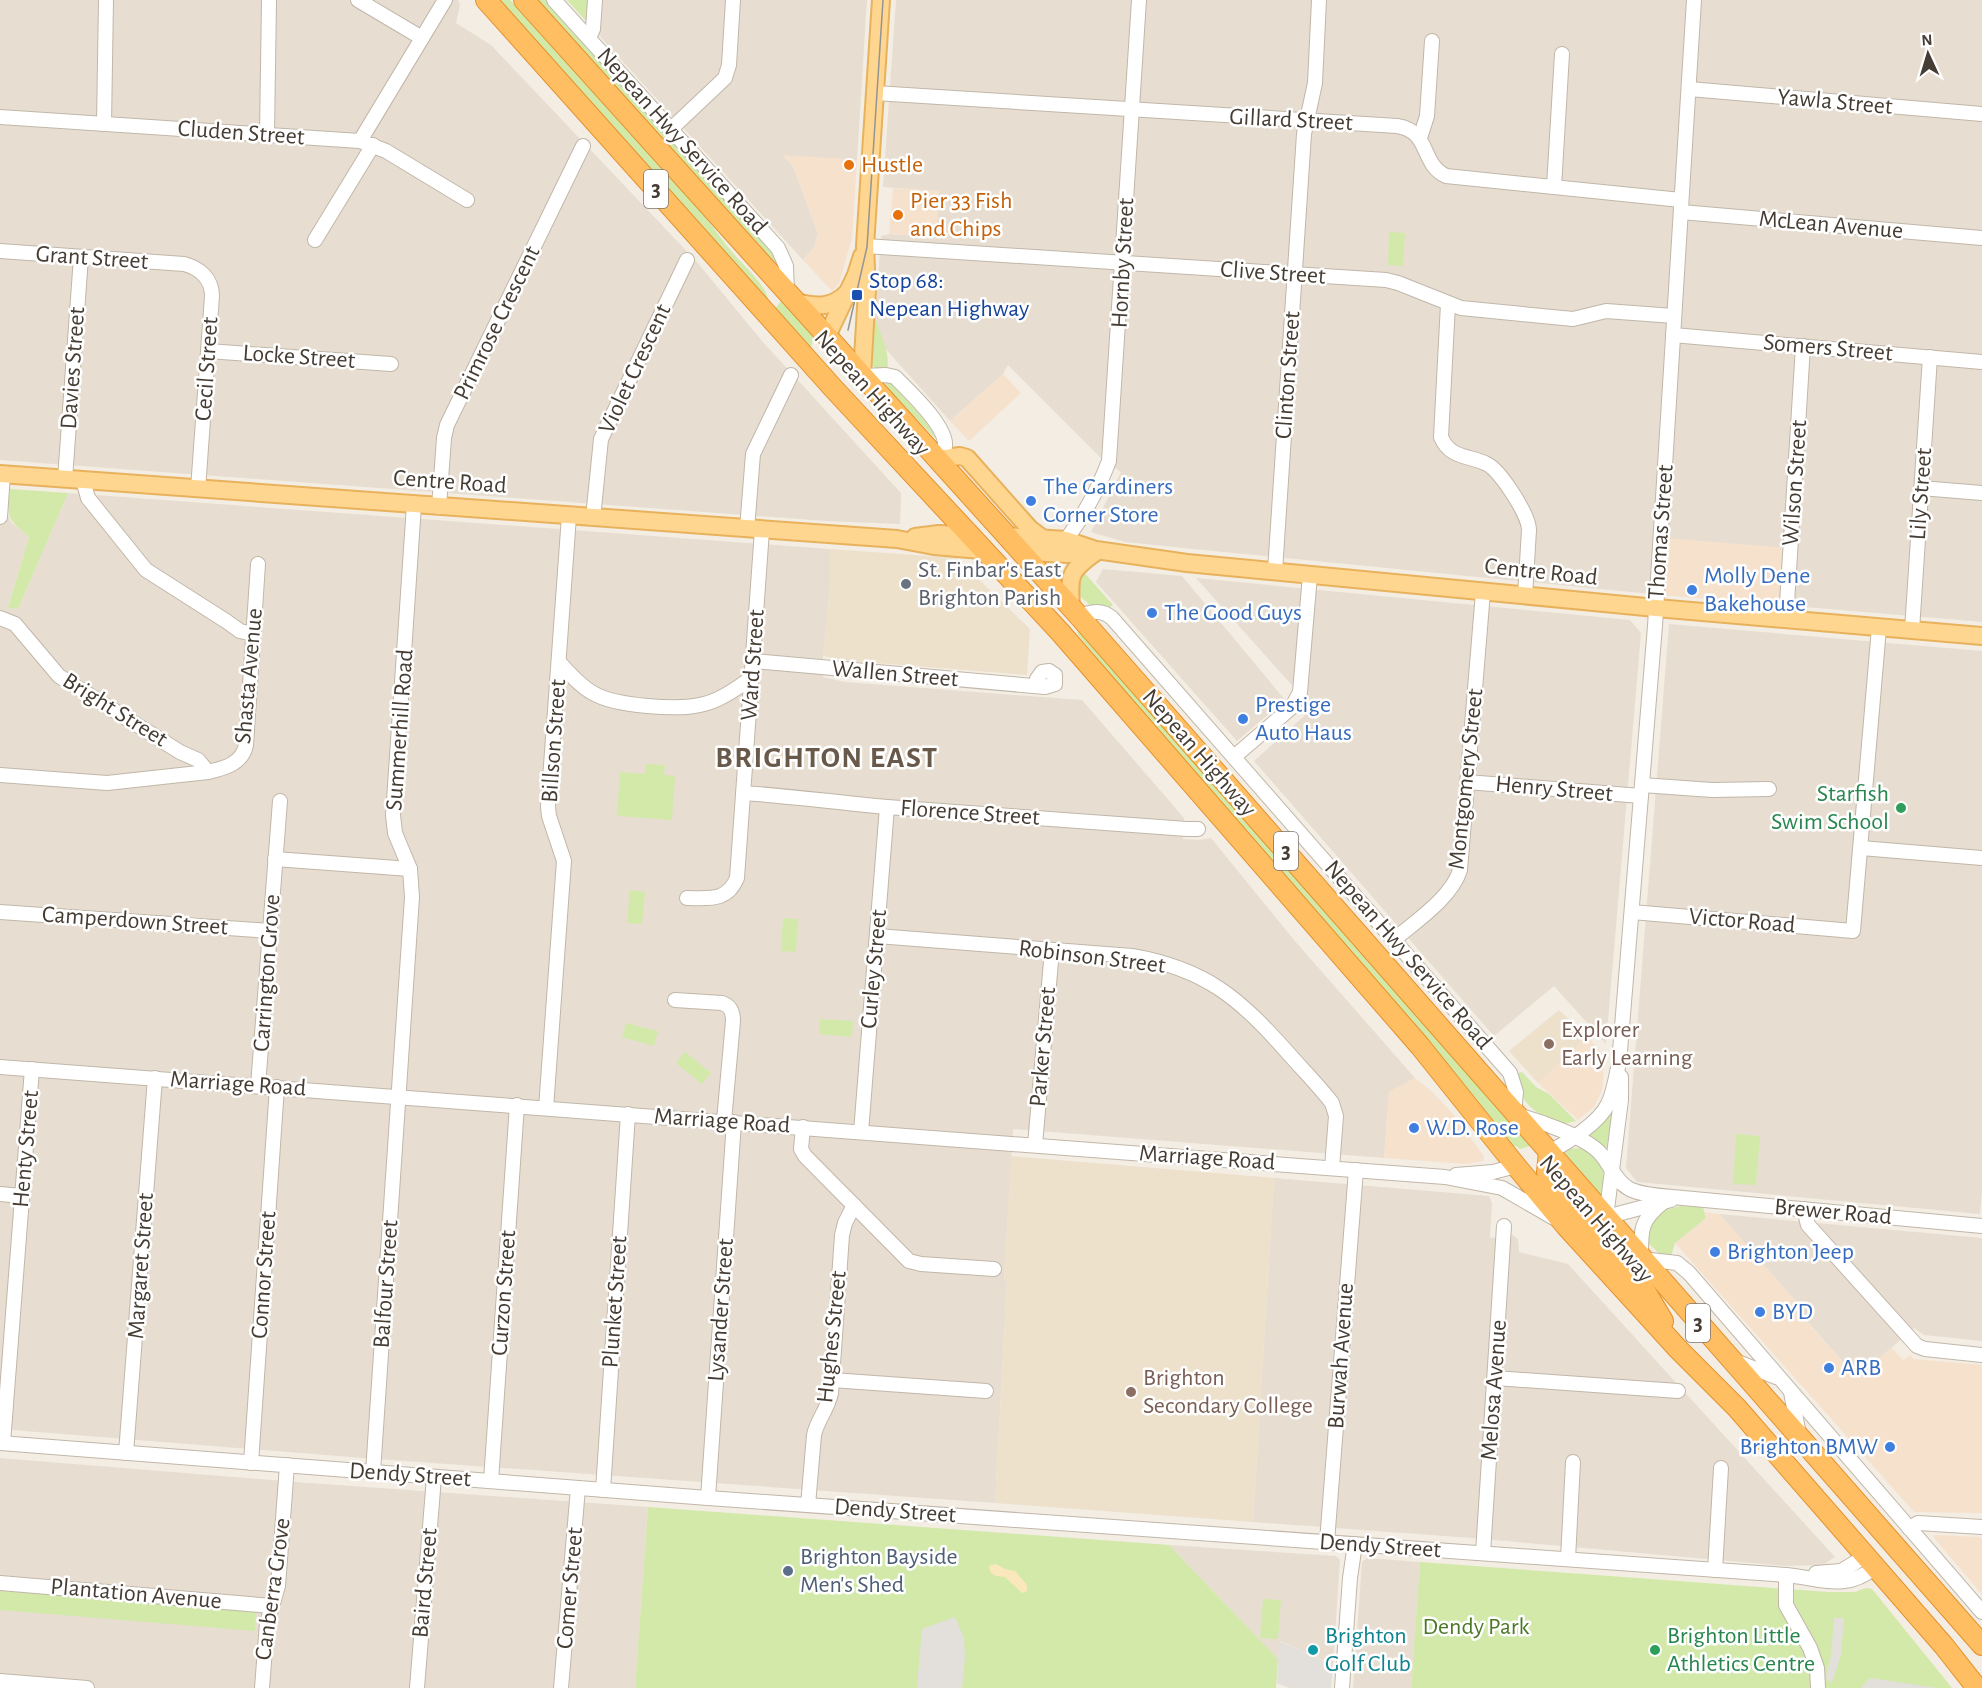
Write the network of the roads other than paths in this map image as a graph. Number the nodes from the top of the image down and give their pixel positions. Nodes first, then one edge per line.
1 (106, 0) edge
2 (269, 0) edge
3 (358, 0) edge
4 (445, 0) edge
5 (486, 0) edge
6 (524, 0) edge
7 (554, 0) edge
8 (595, 0) edge
9 (733, 0) edge
10 (881, 0) edge
11 (1139, 0) edge
12 (1319, 0) edge
13 (1694, 0) edge
14 (422, 38) junction
15 (589, 38) junction
16 (1432, 41) dead end
17 (1562, 54) dead end
18 (1689, 89) junction
19 (875, 93) junction
20 (1132, 110) junction
21 (1982, 114) edge
22 (0, 117) edge
23 (1307, 121) junction
24 (104, 124) junction
25 (670, 130) junction
26 (267, 134) junction
27 (1420, 138) junction
28 (366, 143) junction
29 (584, 146) dead end
30 (1554, 187) junction
31 (467, 200) dead end
32 (1681, 206) junction
33 (1982, 238) edge
34 (315, 240) dead end
35 (865, 246) junction
36 (0, 251) edge
37 (81, 257) junction
38 (687, 260) dead end
39 (1123, 263) junction
40 (184, 264) joint
41 (768, 272) junction
42 (1294, 274) junction
43 (848, 293) junction
44 (792, 298) junction
45 (1448, 304) junction
46 (761, 308) junction
47 (1674, 316) junction
48 (1673, 335) junction
49 (827, 336) junction
50 (1803, 346) junction
51 (208, 351) junction
52 (1930, 357) junction
53 (1982, 362) edge
54 (391, 364) dead end
55 (791, 375) dead end
56 (862, 375) junction
57 (825, 379) junction
58 (938, 459) junction
59 (2, 474) edge
60 (65, 479) junction
61 (90, 481) junction
62 (1922, 488) junction
63 (198, 489) junction
64 (1982, 493) edge
65 (414, 505) junction
66 (439, 507) junction
67 (569, 516) junction
68 (0, 518) edge
69 (593, 518) junction
70 (1081, 520) junction
71 (755, 529) junction
72 (967, 535) junction
73 (1006, 536) junction
74 (1042, 538) junction
75 (897, 539) junction
76 (1066, 540) junction
77 (981, 550) junction
78 (1100, 550) junction
79 (1021, 552) junction
80 (258, 564) dead end
81 (1275, 571) junction
82 (1310, 575) junction
83 (1483, 591) junction
84 (1525, 596) junction
85 (1656, 608) junction
86 (1075, 611) junction
87 (0, 618) edge
88 (1786, 619) junction
89 (1879, 628) junction
90 (1912, 630) junction
91 (253, 631) junction
92 (1060, 632) junction
93 (1982, 636) edge
94 (753, 661) junction
95 (559, 662) junction
96 (752, 677) junction
97 (1036, 686) dead end
98 (1234, 757) junction
99 (201, 773) junction
100 (0, 775) edge
101 (1467, 782) junction
102 (1769, 789) dead end
103 (1642, 790) junction
104 (743, 793) junction
105 (280, 801) dead end
106 (888, 807) junction
107 (1198, 829) dead end
108 (1861, 848) junction
109 (1982, 858) edge
110 (275, 859) junction
111 (410, 868) junction
112 (687, 898) dead end
113 (0, 912) edge
114 (1632, 912) junction
115 (270, 931) junction
116 (877, 936) junction
117 (1395, 939) junction
118 (1052, 950) junction
119 (675, 1000) dead end
120 (1619, 1063) junction
121 (0, 1067) edge
122 (32, 1070) junction
123 (155, 1078) junction
124 (258, 1086) junction
125 (277, 1087) junction
126 (398, 1096) junction
127 (517, 1105) junction
128 (546, 1108) junction
129 (1515, 1113) junction
130 (628, 1114) junction
131 (729, 1122) junction
132 (802, 1127) junction
133 (861, 1132) junction
134 (1574, 1137) junction
135 (1035, 1145) junction
136 (1549, 1152) junction
137 (1332, 1168) junction
138 (1356, 1170) junction
139 (1519, 1170) junction
140 (1613, 1172) junction
141 (1445, 1177) junction
142 (1488, 1185) junction
143 (0, 1194) edge
144 (22, 1196) junction
145 (1683, 1198) junction
146 (1664, 1202) junction
147 (854, 1205) junction
148 (1810, 1210) junction
149 (1606, 1217) junction
150 (1574, 1225) junction
151 (1504, 1226) dead end
152 (1982, 1226) edge
153 (1637, 1262) junction
154 (994, 1269) dead end
155 (6, 1317) edge
156 (1676, 1347) junction
157 (1982, 1355) edge
158 (1731, 1360) junction
159 (1495, 1378) junction
160 (832, 1380) junction
161 (1785, 1384) junction
162 (986, 1390) dead end
163 (1678, 1391) dead end
164 (1800, 1439) junction
165 (1, 1443) edge
166 (126, 1453) junction
167 (1573, 1462) dead end
168 (251, 1463) junction
169 (287, 1466) junction
170 (1721, 1468) dead end
171 (373, 1472) junction
172 (434, 1477) junction
173 (491, 1481) junction
174 (578, 1488) junction
175 (1844, 1489) junction
176 (603, 1490) junction
177 (708, 1498) junction
178 (808, 1504) junction
179 (1831, 1514) junction
180 (1982, 1527) edge
181 (1909, 1528) junction
182 (1328, 1542) junction
183 (1891, 1542) junction
184 (1352, 1544) junction
185 (1483, 1553) junction
186 (1568, 1559) junction
187 (1871, 1562) junction
188 (1715, 1570) junction
189 (1916, 1570) junction
190 (1788, 1575) junction
191 (1951, 1576) junction
192 (0, 1583) edge
193 (272, 1606) junction
194 (1912, 1610) junction
195 (1982, 1612) edge
196 (1982, 1645) edge
197 (0, 1681) edge
198 (260, 1684) edge
199 (87, 1688) edge
200 (417, 1688) edge
201 (561, 1688) edge
202 (1342, 1688) edge
203 (1818, 1688) edge
204 (1977, 1688) edge

1 - 24 street
2 - 26 street
3 - 14 street
4 - 14 street
5 - 46 highway, Nepean Highway / 3
6 - 41 highway, Nepean Highway / 3
7 - 15 street, Nepean Hwy Service Road
8 - 15 street
9 - 25 street
10 - 19 main road
11 - 20 street, Hornby Street
12 - 23 street, Clinton Street
13 - 18 street, Thomas Street
14 - 28 street
15 - 25 street, Nepean Hwy Service Road
16 - 27 street
17 - 30 street
18 - 21 street, Yawla Street
18 - 32 street, Thomas Street
19 - 20 street, Gillard Street
19 - 35 main road
20 - 23 street, Gillard Street
20 - 39 street, Hornby Street
22 - 24 street, Cluden Street
23 - 27 street, Gillard Street
23 - 42 street, Clinton Street
24 - 26 street, Cluden Street
25 - 44 street, Nepean Hwy Service Road
26 - 28 street, Cluden Street
27 - 30 street
28 - 31 street, Cluden Street
28 - 34 street
29 - 66 street, Primrose Crescent
30 - 32 street
32 - 33 street, McLean Avenue
32 - 47 street, Thomas Street
35 - 39 street, Clive Street
35 - 43 main road
35 - 56 main road
36 - 37 street, Grant Street
37 - 40 street, Grant Street
37 - 60 street, Davies Street
38 - 69 street, Violet Crescent
39 - 42 street, Clive Street
39 - 70 street, Hornby Street
40 - 51 street, Cecil Street
41 - 44 highway, Nepean Highway / 3
41 - 46 highway
42 - 45 street, Clive Street
42 - 81 street, Clinton Street
43 - 44 main road
43 - 49 main road
44 - 49 highway, Nepean Highway / 3
45 - 47 street, Clive Street
45 - 84 street
46 - 57 highway, Nepean Highway / 3
47 - 48 street, Thomas Street
48 - 50 street, Somers Street
48 - 85 street, Thomas Street
49 - 56 highway, Nepean Highway / 3
49 - 57 highway
50 - 52 street, Somers Street
50 - 88 street, Wilson Street
51 - 54 street, Locke Street
51 - 63 street, Cecil Street
52 - 53 street, Somers Street
52 - 62 street, Lily Street
55 - 71 street, Ward Street
56 - 58 highway, Nepean Highway / 3
57 - 72 highway, Nepean Highway / 3
58 - 73 highway, Nepean Highway / 3
58 - 74 main road
59 - 60 main road, Centre Road
59 - 68 street
60 - 61 main road, Centre Road
61 - 63 main road, Centre Road
61 - 91 street
62 - 64 street
62 - 90 street, Lily Street
63 - 65 main road, Centre Road
65 - 66 main road, Centre Road
65 - 111 street, Summerhill Road
66 - 67 main road, Centre Road
67 - 69 main road, Centre Road
67 - 95 street, Billson Street
69 - 71 main road, Centre Road
70 - 76 street, Hornby Street
70 - 78 street
71 - 75 main road, Centre Road
71 - 94 street, Ward Street
72 - 73 highway, Centre Road
72 - 75 main road, Centre Road
72 - 77 highway, Nepean Highway / 3
73 - 74 main road, Centre Road
73 - 79 highway, Nepean Highway / 3
74 - 76 main road, Centre Road
75 - 77 main road, Centre Road
76 - 78 main road, Centre Road
77 - 79 highway, Centre Road
77 - 92 highway, Nepean Highway / 3
78 - 79 main road, Centre Road
78 - 81 main road, Centre Road
78 - 86 main road
79 - 86 highway, Nepean Highway / 3
80 - 91 street, Shasta Avenue
81 - 82 main road, Centre Road
82 - 83 main road, Centre Road
82 - 98 street
83 - 84 main road, Centre Road
83 - 101 street, Montgomery Street
84 - 85 main road, Centre Road
85 - 88 main road, Centre Road
85 - 103 street, Thomas Street
86 - 92 highway
86 - 98 street, Nepean Hwy Service Road
86 - 129 highway, Nepean Highway / 3
87 - 99 street, Bright Street
88 - 89 main road, Centre Road
89 - 90 main road, Centre Road
89 - 108 street
90 - 93 main road, Centre Road
91 - 99 street, Shasta Avenue
92 - 139 highway, Nepean Highway / 3
94 - 96 street, Ward Street
94 - 97 street, Wallen Street
95 - 96 street
95 - 128 street, Billson Street
96 - 104 street, Ward Street
98 - 117 street, Nepean Hwy Service Road
99 - 100 street, Shasta Avenue
101 - 103 street, Henry Street
101 - 117 street, Montgomery Street
102 - 103 street, Henry Street
103 - 114 street, Thomas Street
104 - 106 street, Florence Street
104 - 112 street, Ward Street
105 - 110 street, Carrington Grove
106 - 107 street, Florence Street
106 - 116 street, Curley Street
108 - 109 street
108 - 114 street, Victor Road
110 - 111 street, Carrington Grove
110 - 115 street, Carrington Grove
111 - 126 street, Summerhill Road
113 - 115 street, Camperdown Street
114 - 120 street, Thomas Street
115 - 124 street, Carrington Grove
116 - 118 street, Robinson Street
116 - 133 street, Curley Street
117 - 129 street, Nepean Hwy Service Road
118 - 135 street, Parker Street
118 - 137 street, Robinson Street
119 - 131 street, Lysander Street
120 - 134 street, Thomas Street
120 - 140 street, Thomas Street
121 - 122 street, Marriage Road
122 - 123 street, Marriage Road
122 - 144 street, Henty Street
123 - 124 street, Marriage Road
123 - 166 street, Margaret Street
124 - 125 street, Marriage Road
125 - 126 street, Marriage Road
125 - 168 street, Connor Street
126 - 127 street, Marriage Road
126 - 171 street, Balfour Street
127 - 128 street, Marriage Road
127 - 173 street, Curzon Street
128 - 130 street, Marriage Road
129 - 134 street, Brewer Road
129 - 136 highway, Nepean Highway / 3
130 - 131 street, Marriage Road
130 - 176 street, Plunket Street
131 - 132 street, Marriage Road
131 - 177 street, Lysander Street
132 - 133 street, Marriage Road
132 - 147 street
133 - 135 street, Marriage Road
134 - 136 street, Thomas Street
134 - 140 street, Brewer Road
135 - 137 street, Marriage Road
136 - 139 highway
136 - 149 highway, Nepean Highway / 3
136 - 150 highway
137 - 138 street, Marriage Road
138 - 141 street, Marriage Road
138 - 182 street, Burwah Avenue
139 - 141 street, Marriage Road
139 - 142 street
139 - 150 highway, Nepean Highway / 3
140 - 145 street, Brewer Road
140 - 149 street, Thomas Street
141 - 142 street, Marriage Road
142 - 150 street, Marriage Road
143 - 144 street
144 - 155 street, Henty Street
145 - 146 street, Brewer Road
145 - 148 street, Brewer Road
146 - 149 street, Brewer Road
146 - 153 street
147 - 154 street
147 - 160 street, Hughes Street
148 - 152 street, Brewer Road
148 - 157 street
149 - 150 highway
149 - 153 highway, Nepean Highway / 3
150 - 153 highway
150 - 156 highway, Nepean Highway / 3
151 - 159 street, Melosa Avenue
153 - 156 highway
153 - 158 highway, Nepean Highway / 3
153 - 161 street
155 - 165 street, Henty Street
156 - 179 highway, Nepean Highway / 3
158 - 161 street
158 - 164 highway, Nepean Highway / 3
159 - 163 street
159 - 185 street, Melosa Avenue
160 - 162 street
160 - 178 street, Hughes Street
161 - 164 street
161 - 181 street
164 - 175 highway, Nepean Highway / 3
165 - 166 street, Dendy Street
166 - 168 street, Dendy Street
167 - 186 street
168 - 169 street, Dendy Street
169 - 171 street, Dendy Street
169 - 193 street, Canberra Grove
170 - 188 street
171 - 172 street, Dendy Street
172 - 173 street, Dendy Street
172 - 200 street, Baird Street
173 - 174 street, Dendy Street
174 - 176 street, Dendy Street
174 - 201 street, Comer Street
175 - 179 highway
175 - 183 highway, Nepean Highway / 3
176 - 177 street, Dendy Street
177 - 178 street, Dendy Street
178 - 182 street, Dendy Street
179 - 187 highway, Nepean Highway / 3
180 - 181 street
181 - 191 street
182 - 184 street, Dendy Street
183 - 187 highway
183 - 189 highway, Nepean Highway / 3
184 - 185 street, Dendy Street
184 - 202 street
185 - 186 street, Dendy Street
186 - 188 street, Dendy Street
187 - 190 street, Dendy Street
187 - 194 highway, Nepean Highway / 3
188 - 190 street, Dendy Street
189 - 191 street
189 - 194 highway
189 - 196 highway, Nepean Highway / 3
190 - 203 street
191 - 195 street
192 - 193 street, Plantation Avenue
193 - 198 street, Canberra Grove
194 - 204 highway, Nepean Highway / 3
197 - 199 street

